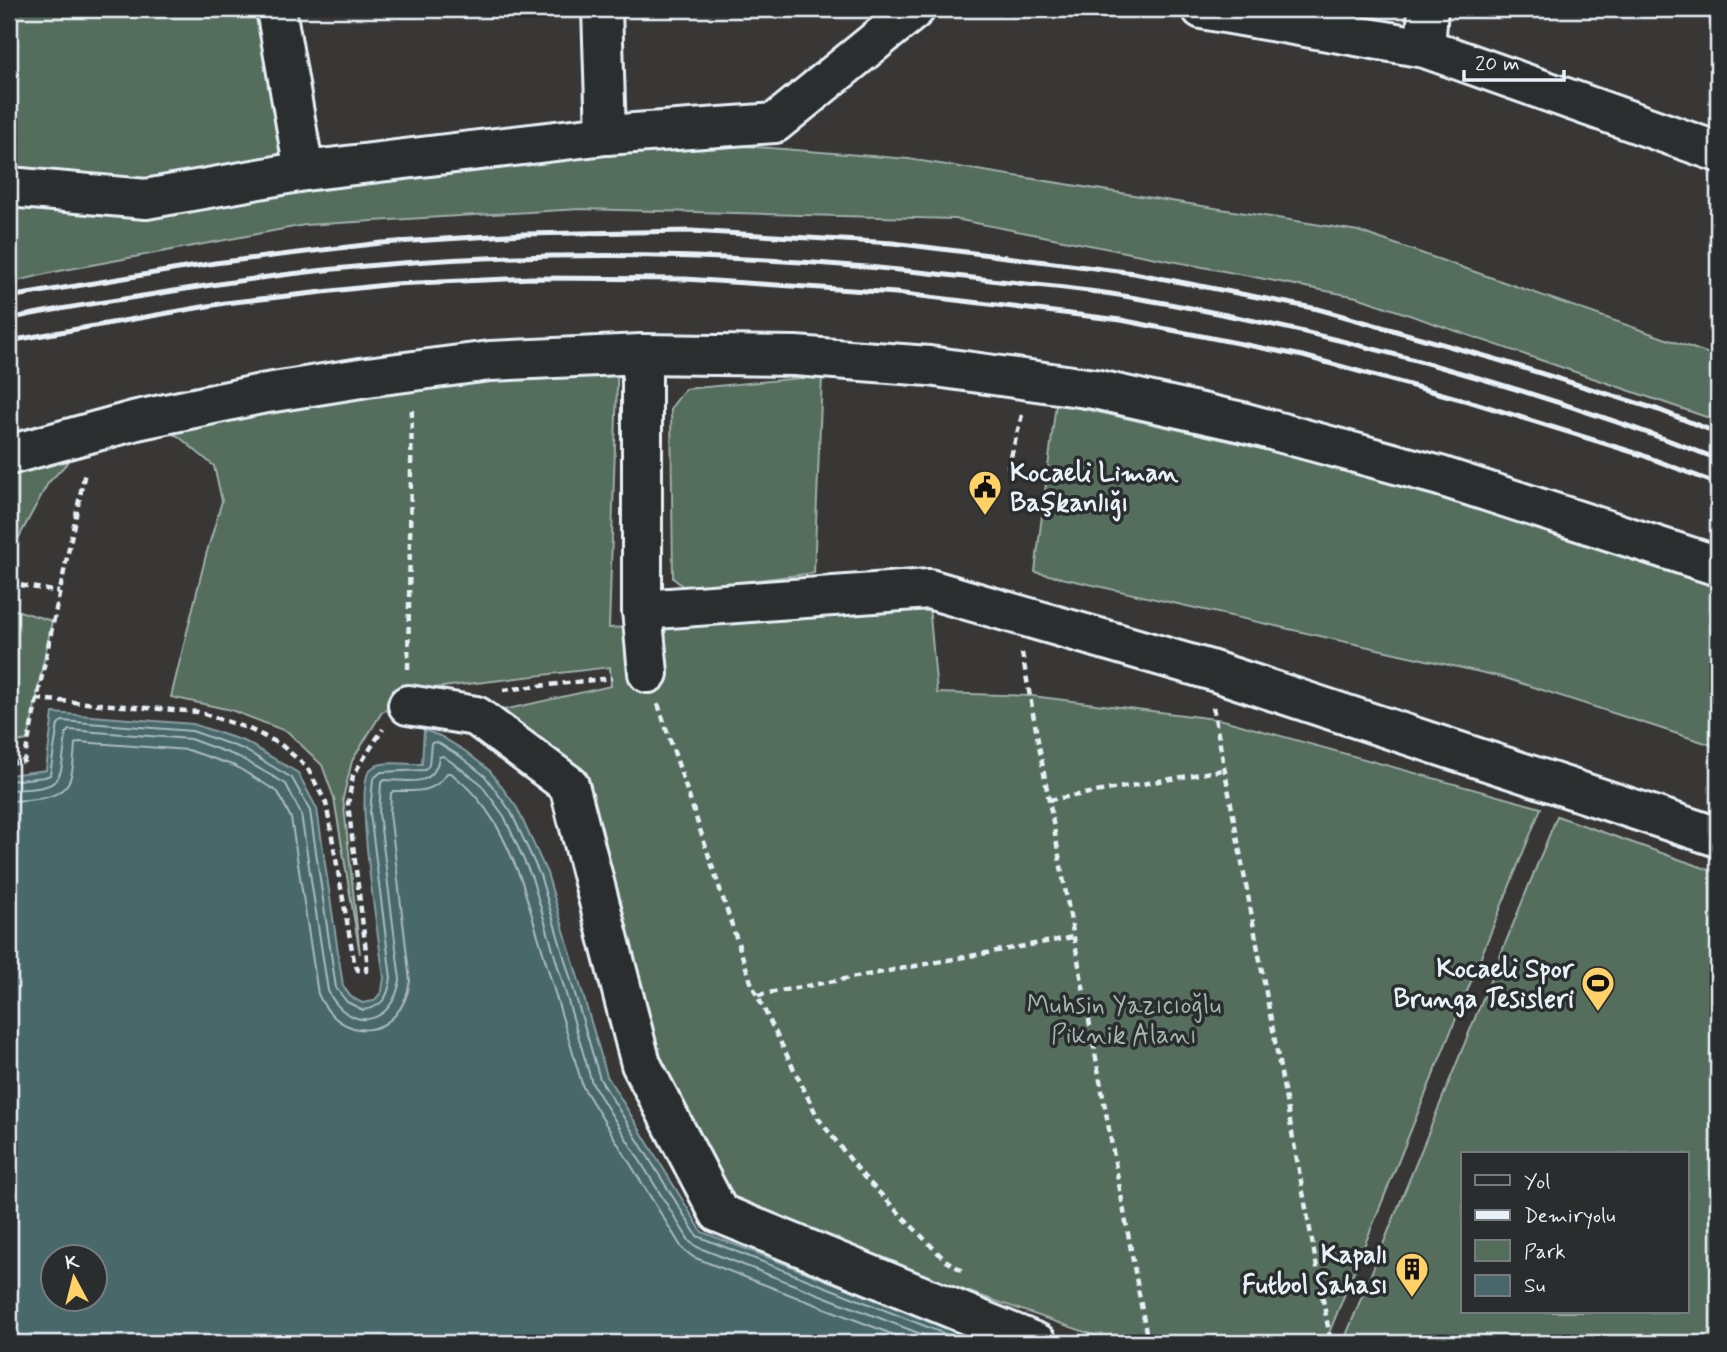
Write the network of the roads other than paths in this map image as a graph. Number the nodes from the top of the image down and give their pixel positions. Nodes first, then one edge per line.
1 (276, 9) edge
2 (602, 9) edge
3 (915, 9) edge
4 (1202, 9) edge
5 (1428, 9) edge
6 (1425, 48) junction
7 (606, 135) junction
8 (1718, 152) edge
9 (304, 171) junction
10 (9, 187) edge
11 (642, 354) junction
12 (9, 455) edge
13 (1718, 566) edge
14 (642, 610) junction
15 (648, 673) road end
16 (408, 705) road end
17 (1718, 837) edge
18 (1037, 1343) edge

1 - 9 street
2 - 7 street
3 - 7 street
4 - 6 street
5 - 6 street
6 - 8 street
7 - 9 street
9 - 10 street
11 - 12 street
11 - 13 street
11 - 14 street
14 - 15 street
14 - 17 street
16 - 18 street

